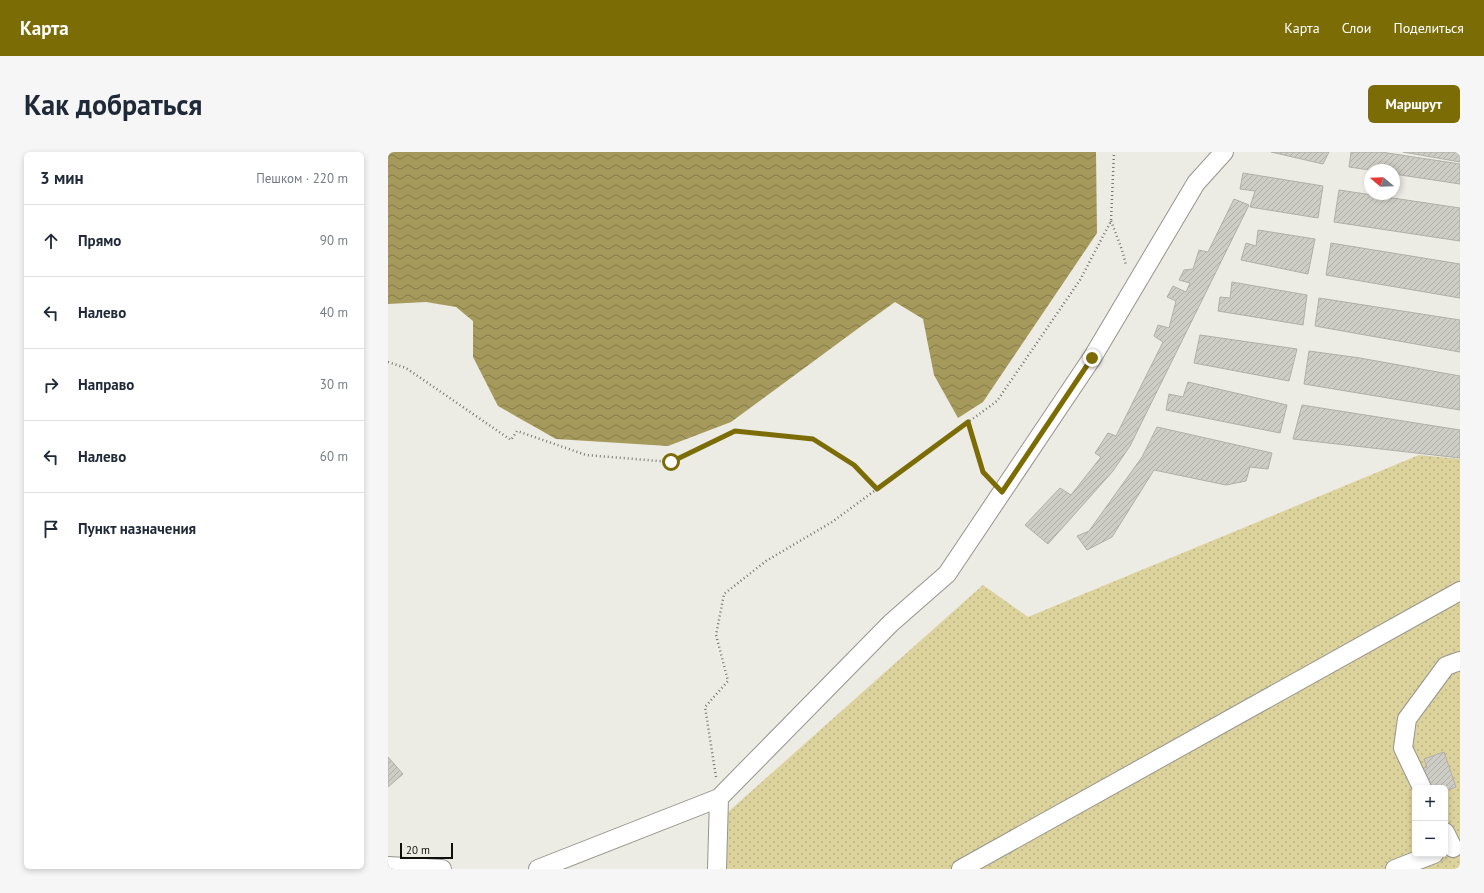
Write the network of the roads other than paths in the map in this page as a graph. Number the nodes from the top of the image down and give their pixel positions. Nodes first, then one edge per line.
1 (1224, 152) edge
2 (1460, 591) edge
3 (1460, 662) edge
4 (1421, 785) edge
5 (719, 798) junction
6 (1448, 838) edge
7 (1453, 848) edge
8 (1428, 860) edge
9 (388, 866) edge
10 (442, 869) edge
11 (538, 869) edge
12 (718, 869) edge
13 (961, 869) edge
14 (1395, 869) edge

1 - 5 lane
2 - 13 lane
3 - 4 lane
5 - 11 lane
5 - 12 lane
6 - 7 lane
8 - 14 lane
9 - 10 lane

